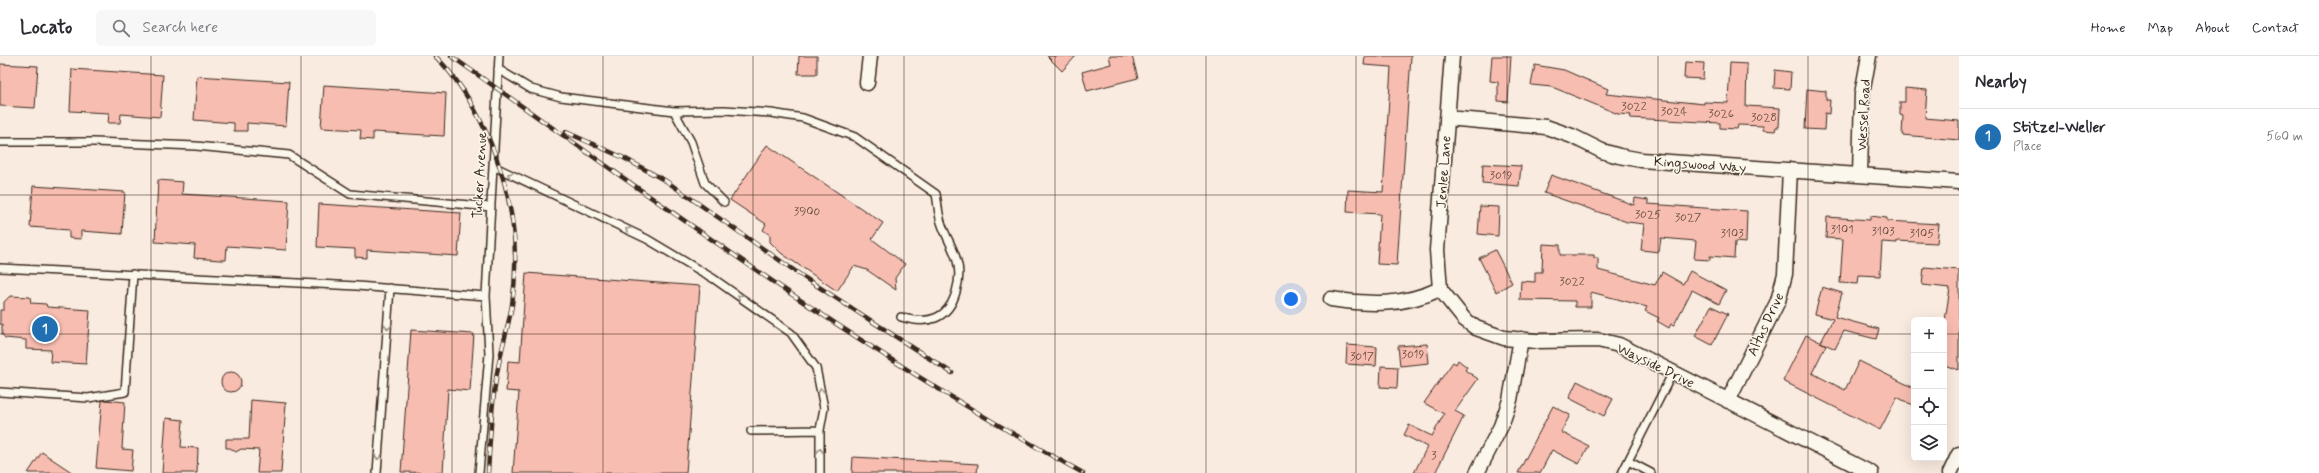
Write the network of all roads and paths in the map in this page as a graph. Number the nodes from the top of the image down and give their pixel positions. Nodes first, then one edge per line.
1 (499, 56) edge
2 (870, 56) edge
3 (1452, 56) edge
4 (1869, 56) edge
5 (498, 69) junction
6 (867, 83) dead end
7 (674, 111) junction
8 (1447, 118) junction
9 (0, 142) edge
10 (493, 166) junction
11 (1790, 170) junction
12 (1860, 175) junction
13 (1959, 182) edge
14 (724, 202) dead end
15 (491, 207) junction
16 (0, 268) edge
17 (133, 274) junction
18 (390, 288) junction
19 (1440, 289) junction
20 (486, 296) junction
21 (1331, 300) dead end
22 (901, 317) dead end
23 (1521, 339) junction
24 (1673, 372) junction
25 (0, 392) edge
26 (1728, 401) junction
27 (820, 430) junction
28 (751, 431) dead end
29 (1959, 454) edge
30 (1628, 461) junction
31 (377, 473) edge
32 (479, 473) edge
33 (820, 473) edge
34 (1477, 473) edge
35 (1622, 473) edge
36 (1651, 473) edge
37 (1871, 473) edge
38 (1950, 473) edge

1 - 5 lane, Tucker Avenue
2 - 6 street
3 - 8 street, Jenlee Lane
4 - 12 street, Wessel Road
5 - 7 lane
5 - 10 lane, Tucker Avenue
7 - 14 lane
7 - 22 lane
8 - 11 street, Kingswood Way
8 - 19 street, Jenlee Lane
9 - 15 lane
10 - 15 lane, Tucker Avenue
27 -> 10 lane
11 - 12 street, Kingswood Way
11 - 26 street, Altus Drive
12 - 13 street, Kingswood Way
15 - 20 lane, Tucker Avenue
16 - 17 lane
17 - 18 lane
17 - 25 lane
18 - 20 lane
18 -> 31 lane
19 - 21 street
19 - 23 street, Wayside Drive
20 - 32 lane, Tucker Avenue
23 - 24 street, Wayside Drive
23 - 34 street
24 - 26 street, Wayside Drive
24 - 30 lane
26 - 37 street, Wayside Drive
27 - 28 lane
33 -> 27 lane
29 - 38 street
30 - 35 lane
30 - 36 lane

